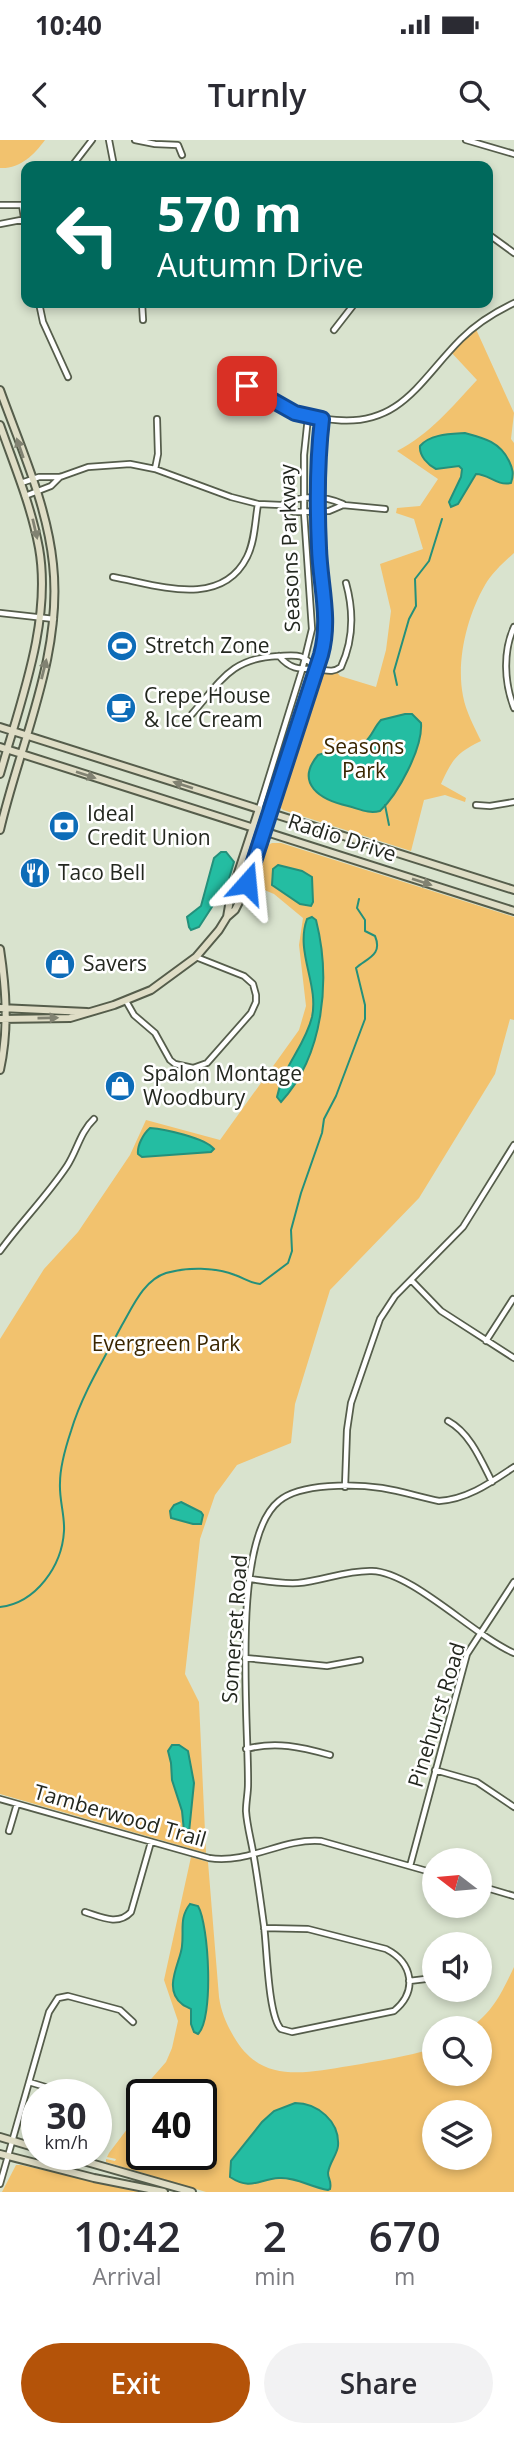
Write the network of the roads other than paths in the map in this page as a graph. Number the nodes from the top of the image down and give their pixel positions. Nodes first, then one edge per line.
1 (92, 140) edge
2 (110, 140) edge
3 (135, 140) edge
4 (466, 140) edge
5 (493, 140) edge
6 (491, 147) junction
7 (514, 154) edge
8 (182, 155) dead end
9 (76, 161) edge
10 (113, 161) edge
11 (21, 204) edge
12 (0, 205) edge
13 (21, 220) edge
14 (0, 223) edge
15 (493, 238) edge
16 (514, 253) edge
17 (514, 304) edge
18 (40, 308) edge
19 (142, 308) edge
20 (351, 308) edge
21 (143, 320) dead end
22 (334, 330) dead end
23 (68, 377) dead end
24 (247, 386) dead end
25 (0, 390) edge
26 (2, 403) edge
27 (308, 417) junction
28 (157, 419) dead end
29 (322, 419) junction
30 (0, 425) edge
31 (155, 469) junction
32 (60, 477) junction
33 (31, 479) junction
34 (21, 483) junction
35 (37, 493) junction
36 (25, 496) junction
37 (318, 497) junction
38 (304, 498) junction
39 (258, 503) junction
40 (281, 505) junction
41 (344, 505) junction
42 (385, 509) dead end
43 (304, 512) junction
44 (318, 512) junction
45 (113, 577) dead end
46 (346, 583) dead end
47 (0, 613) edge
48 (40, 618) junction
49 (54, 620) junction
50 (514, 626) edge
51 (279, 656) junction
52 (305, 657) junction
53 (317, 669) junction
54 (302, 670) junction
55 (514, 708) edge
56 (192, 714) dead end
57 (0, 727) edge
58 (12, 731) junction
59 (27, 735) junction
60 (3, 749) edge
61 (22, 754) junction
62 (0, 774) edge
63 (514, 802) edge
64 (476, 805) dead end
65 (258, 809) junction
66 (271, 813) junction
67 (253, 828) junction
68 (0, 830) edge
69 (264, 832) junction
70 (514, 890) edge
71 (514, 911) edge
72 (227, 917) junction
73 (0, 948) edge
74 (196, 957) junction
75 (126, 1001) junction
76 (3, 1008) edge
77 (89, 1012) junction
78 (3, 1020) edge
79 (0, 1070) edge
80 (94, 1119) dead end
81 (514, 1144) edge
82 (511, 1155) edge
83 (0, 1251) edge
84 (411, 1280) junction
85 (513, 1299) edge
86 (485, 1340) junction
87 (514, 1358) edge
88 (447, 1421) dead end
89 (514, 1467) edge
90 (492, 1482) junction
91 (345, 1487) junction
92 (250, 1579) junction
93 (514, 1583) edge
94 (480, 1632) junction
95 (514, 1653) edge
96 (245, 1658) junction
97 (360, 1660) dead end
98 (246, 1749) junction
99 (330, 1755) dead end
100 (435, 1770) junction
101 (0, 1799) edge
102 (17, 1804) junction
103 (514, 1807) edge
104 (9, 1831) dead end
105 (151, 1842) junction
106 (254, 1855) junction
107 (410, 1866) junction
108 (422, 1869) edge
109 (492, 1890) edge
110 (514, 1896) edge
111 (85, 1912) dead end
112 (264, 1928) junction
113 (422, 1979) edge
114 (409, 1981) junction
115 (133, 2022) dead end
116 (30, 2079) edge
117 (21, 2110) edge
118 (0, 2137) edge
119 (12, 2141) junction
120 (21, 2144) edge
121 (0, 2154) edge
122 (8, 2157) junction
123 (112, 2169) edge
124 (0, 2184) edge
125 (164, 2192) edge
126 (192, 2192) edge

1 - 9 street
2 - 10 street
3 - 8 street
4 - 6 street
5 - 6 street
6 - 7 street
11 - 12 street
13 - 14 street
15 - 16 street
17 - 29 street
18 - 23 street
19 - 21 street
20 - 22 street
24 - 27 street
25 - 26 street
33 -> 26 street
27 - 29 street
27 - 38 street, Seasons Parkway
28 - 31 street
29 - 37 street, Seasons Parkway
30 - 34 street
31 - 32 street
31 - 39 street
32 - 33 street
32 - 35 street
33 - 34 street
33 - 35 street
34 - 36 street
35 - 36 street
35 - 49 street
36 -> 48 street
37 - 38 street
37 - 41 street
37 - 44 street, Seasons Parkway
38 - 40 street
38 - 43 street, Seasons Parkway
39 - 40 street
39 - 45 street
40 - 43 street
41 - 42 street
41 - 44 street
43 - 44 street
43 - 52 street, Seasons Parkway
44 - 53 street, Seasons Parkway
46 - 53 street
47 - 48 street
48 - 49 street
48 - 58 street
59 -> 49 street
50 - 55 street
51 - 52 street
51 - 54 street
51 - 56 street
52 - 53 street
52 - 54 street, Seasons Parkway
53 - 54 street
53 - 66 street, Seasons Parkway
54 - 65 street, Seasons Parkway
57 - 58 street, Radio Drive
58 - 59 street, Radio Drive
58 - 60 street
59 - 61 street
65 -> 59 street, Radio Drive
60 - 61 street, Radio Drive
60 - 62 street
61 -> 67 street, Radio Drive
61 - 68 street
63 - 64 street
65 - 66 street, Radio Drive
65 - 67 street, Seasons Parkway
66 - 69 street, Seasons Parkway
66 - 70 street, Radio Drive
67 - 69 street, Radio Drive
67 - 72 street, Seasons Parkway
69 -> 71 street, Radio Drive
69 - 72 street, Seasons Parkway
72 - 74 street, Seasons Parkway
73 - 76 street
74 - 75 street, Seasons Parkway
74 - 75 street
75 - 77 street, Seasons Parkway
76 - 77 street, Seasons Parkway
76 - 78 street
78 -> 77 street, Seasons Parkway
78 - 79 street
80 - 83 street
81 - 82 street
82 - 84 street
84 - 86 street
84 - 91 street
85 - 86 street
86 - 87 street
88 - 90 street
89 - 90 street, Somerset Road
90 - 91 street, Somerset Road
91 - 92 street, Somerset Road
92 - 94 street
92 - 96 street, Somerset Road
93 - 94 street, Pinehurst Road
94 - 95 street
94 - 100 street, Pinehurst Road
96 - 97 street
96 - 98 street, Somerset Road
98 - 99 street
98 - 106 street, Somerset Road
100 - 103 street
100 - 107 street, Pinehurst Road
101 - 102 street, Tamberwood Trail
102 - 104 street
102 - 105 street, Tamberwood Trail
105 - 106 street, Tamberwood Trail
105 - 111 street
106 - 107 street, Tamberwood Trail
106 - 112 street, Somerset Road
107 - 108 street, Tamberwood Trail
109 - 110 street
112 - 114 street
112 - 114 street, Somerset Road
113 - 114 street
115 - 116 street
117 - 119 street
118 - 119 street
119 - 120 street
119 - 122 street
121 - 122 street
122 - 124 street
122 - 125 street
123 - 126 street

